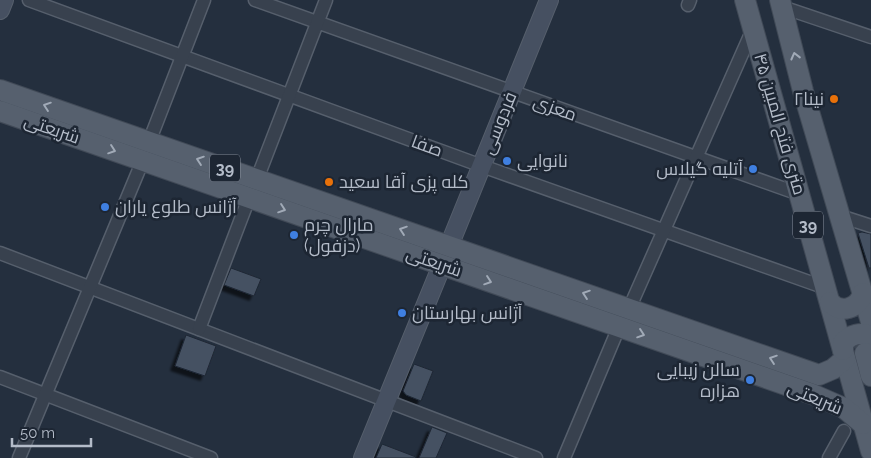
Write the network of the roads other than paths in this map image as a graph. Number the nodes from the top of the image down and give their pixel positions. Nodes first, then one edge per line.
1 (4, 0) edge
2 (29, 0) edge
3 (204, 0) edge
4 (255, 0) edge
5 (326, 0) edge
6 (549, 0) edge
7 (745, 0) edge
8 (782, 4) edge
9 (0, 10) edge
10 (317, 22) junction
11 (753, 29) junction
12 (871, 37) edge
13 (182, 58) junction
14 (0, 90) edge
15 (803, 90) junction
16 (511, 92) junction
17 (289, 96) junction
18 (773, 100) junction
19 (0, 111) edge
20 (146, 151) junction
21 (694, 158) junction
22 (482, 166) junction
23 (253, 188) junction
24 (799, 194) junction
25 (840, 216) junction
26 (871, 226) edge
27 (662, 231) junction
28 (449, 246) junction
29 (0, 253) edge
30 (442, 265) junction
31 (90, 288) junction
32 (852, 302) edge
33 (629, 309) junction
34 (619, 326) junction
35 (199, 329) junction
36 (856, 351) edge
37 (819, 375) junction
38 (871, 376) edge
39 (0, 377) edge
40 (46, 394) junction
41 (812, 394) junction
42 (387, 400) junction
43 (867, 420) edge
44 (844, 432) dead end
45 (871, 451) edge
46 (19, 458) edge
47 (211, 458) edge
48 (364, 458) edge
49 (536, 458) edge
50 (564, 458) edge
51 (829, 458) edge

1 - 9 main road
2 - 13 street, صفا
3 - 13 street
4 - 10 street, معزی
5 - 10 street
6 - 16 main road, فردوسی
7 - 11 main road, ۴۵ متری فتح المبین / 39
8 - 12 street
15 -> 8 main road, ۴۵ متری فتح المبین / 39
10 - 16 street, معزی
10 - 17 street
11 - 18 main road, ۴۵ متری فتح المبین / 39
11 - 21 street
13 - 17 street, صفا
13 - 20 street
20 -> 14 main road, شریعتی / 39
15 - 25 main road, ۴۵ متری فتح المبین / 39
15 - 32 main road, 39
16 - 21 street, معزی
16 - 22 main road, فردوسی
17 - 22 street, صفا
17 - 23 street
18 - 24 main road, ۴۵ متری فتح المبین / 39
18 - 32 main road, 39
19 -> 20 main road, شریعتی / 39
20 - 23 main road, شریعتی / 39
20 - 31 street
21 - 24 street, معزی
21 - 27 street
22 - 27 street, صفا
22 - 28 main road, فردوسی
28 -> 23 main road, شریعتی / 39
23 -> 30 main road, شریعتی / 39
23 - 35 street
24 - 32 main road, ۴۵ متری فتح المبین / 39
25 - 26 street
25 - 32 main road, ۴۵ متری فتح المبین / 39
27 - 32 street, صفا
27 - 33 street
28 - 30 main road
33 -> 28 main road, شریعتی / 39
29 - 31 street
30 -> 34 main road, شریعتی / 39
30 - 42 main road
31 - 35 street
31 - 40 street
32 - 36 main road, ۴۵ متری فتح المبین / 39
37 -> 33 main road, شریعتی / 39
34 -> 41 main road, شریعتی / 39
34 - 50 street
35 - 42 street
36 - 37 main road, شریعتی
36 - 38 main road, 39
36 - 43 main road, ۴۵ متری فتح المبین / 39
37 - 41 main road
39 - 40 street
40 - 46 street
40 - 47 street
41 - 43 main road, شریعتی / 39
42 - 48 main road
42 - 49 street
43 - 45 main road, ۴۵ متری فتح المبین / 39
44 - 51 street

